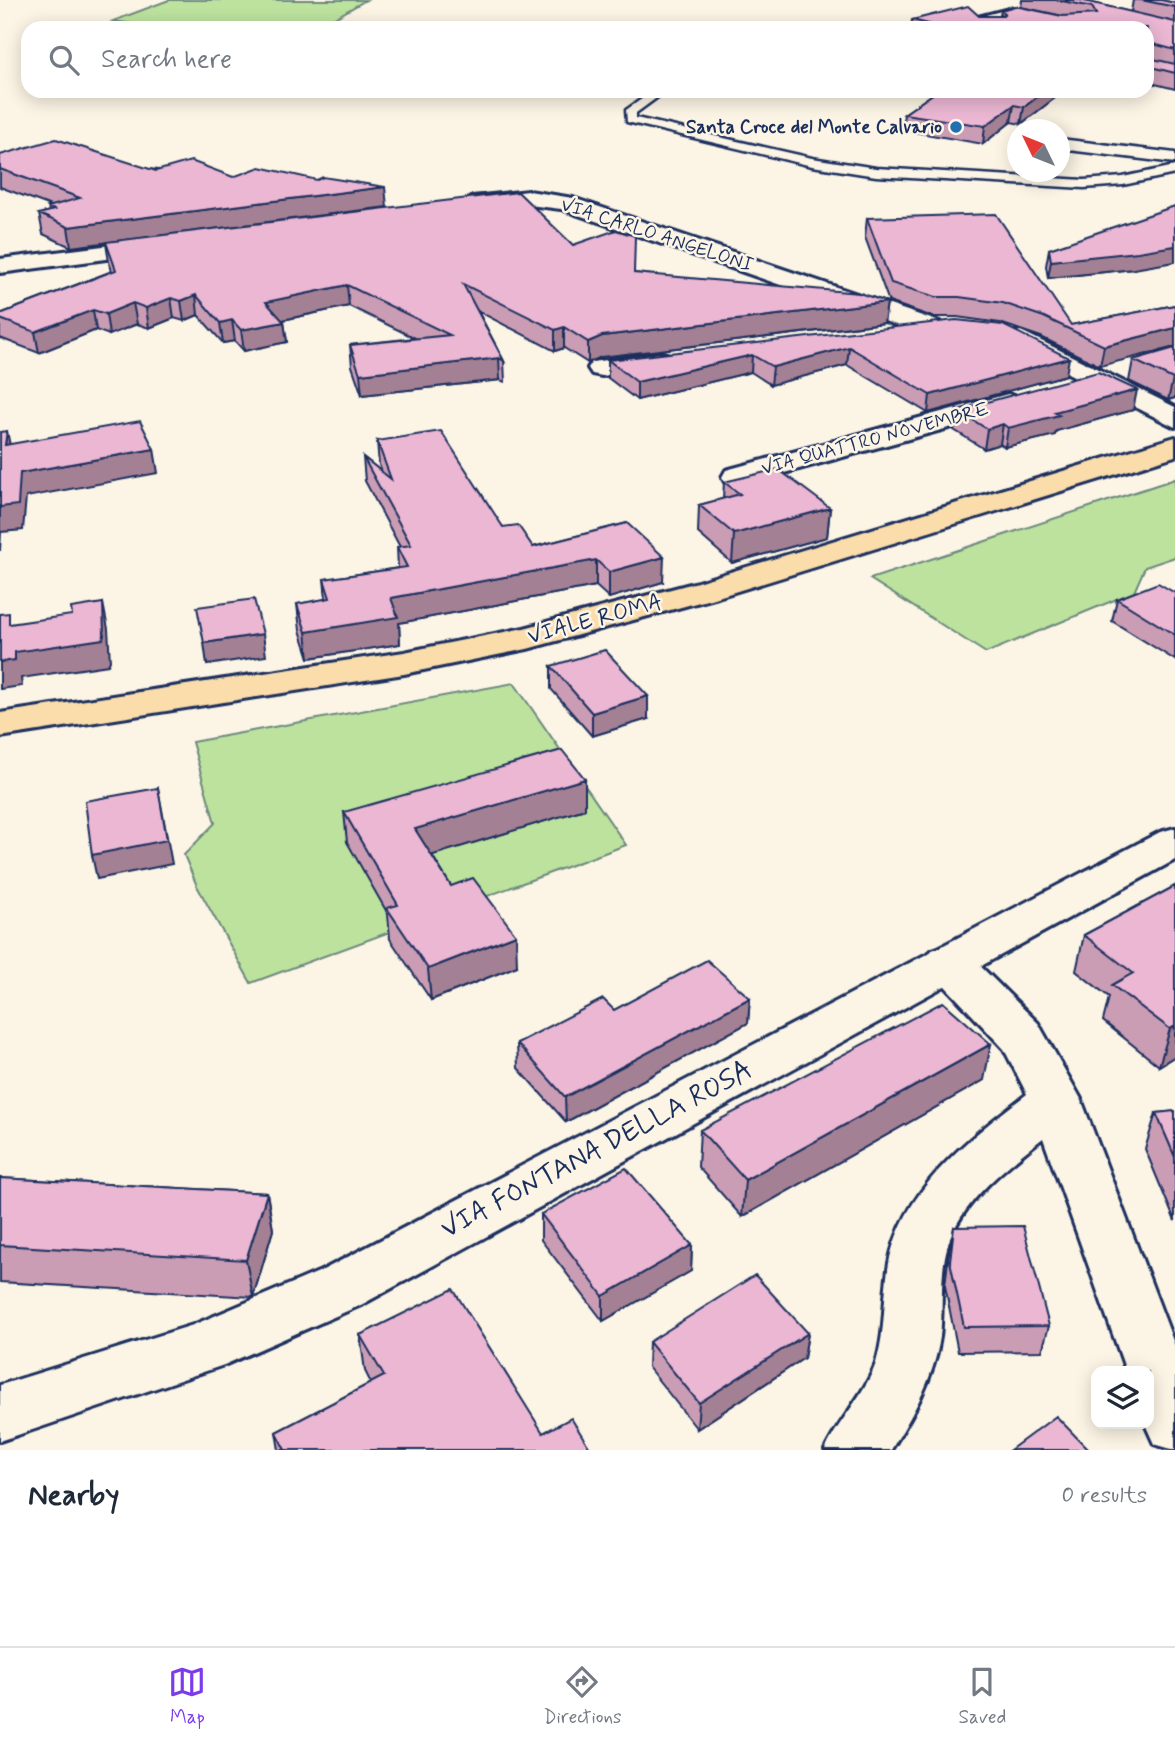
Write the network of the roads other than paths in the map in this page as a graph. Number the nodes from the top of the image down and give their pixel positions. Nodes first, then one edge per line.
1 (980, 21) edge
2 (1050, 21) edge
3 (650, 98) edge
4 (1070, 145) edge
5 (1175, 158) edge
6 (1175, 170) edge
7 (449, 208) edge
8 (188, 242) edge
9 (0, 266) edge
10 (999, 331) edge
11 (876, 334) edge
12 (684, 358) edge
13 (1137, 367) edge
14 (602, 368) dead end
15 (1100, 377) junction
16 (1175, 418) edge
17 (1175, 446) edge
18 (737, 477) edge
19 (0, 725) edge
20 (1175, 842) edge
21 (948, 961) junction
22 (1056, 1099) junction
23 (0, 1413) edge
24 (1175, 1424) edge
25 (856, 1450) edge

1 - 2 street
3 - 6 lane
4 - 5 street
7 - 11 street, VIA CARLO ANGELONI
8 - 9 street
10 - 15 street
12 - 14 street
13 - 15 street, VIA QUATTRO NOVEMBRE
15 - 16 street
15 - 18 street, VIA QUATTRO NOVEMBRE
17 - 19 main road, VIALE ROMA
20 - 21 street, VIA FONTANA DELLA ROSA
21 - 22 street
21 - 23 street, VIA FONTANA DELLA ROSA
22 - 24 street
22 - 25 street

